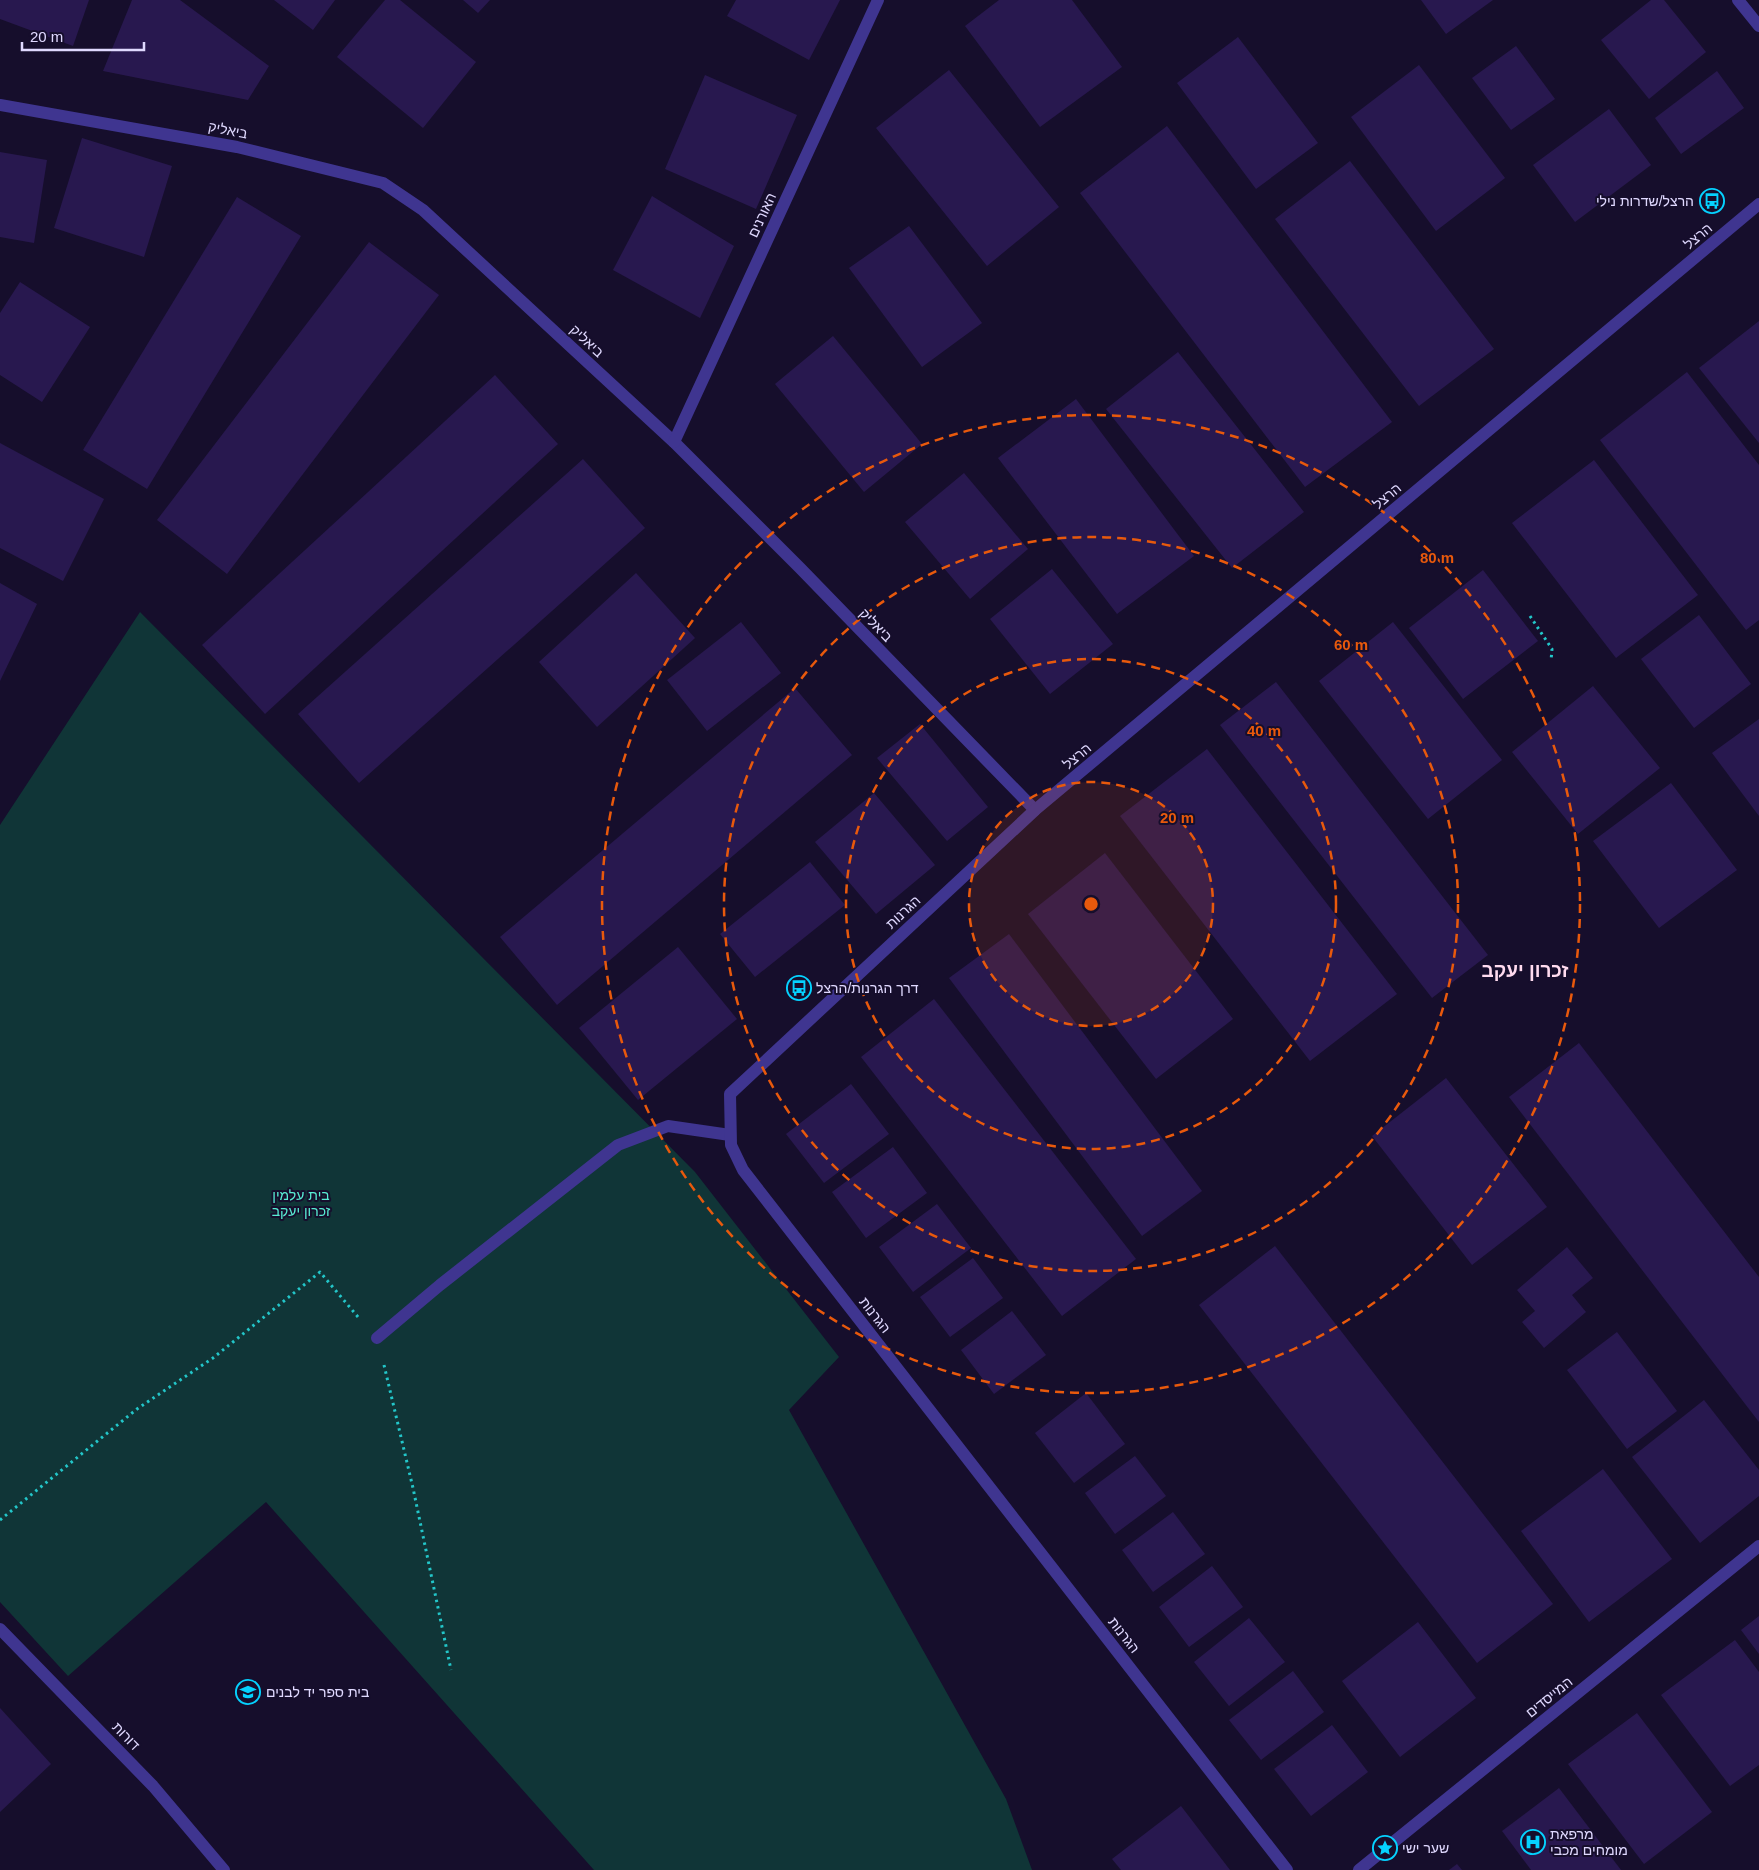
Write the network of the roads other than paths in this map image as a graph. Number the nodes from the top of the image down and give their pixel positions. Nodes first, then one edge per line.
1 (878, 0) edge
2 (1738, 0) edge
3 (1759, 26) edge
4 (0, 105) edge
5 (1759, 204) edge
6 (674, 442) junction
7 (1035, 810) junction
8 (730, 1135) junction
9 (377, 1338) road end
10 (1759, 1546) edge
11 (0, 1629) edge
12 (224, 1870) edge
13 (1287, 1870) edge
14 (1359, 1870) edge

1 - 6 street, האורנים
2 - 3 street
4 - 6 street, ביאליק
5 - 7 street, הרצל
6 - 7 street, ביאליק
7 - 8 street, הגרנות
8 - 9 street
8 - 13 street, הגרנות
10 - 14 street, המייסדים
11 - 12 street, דורות

